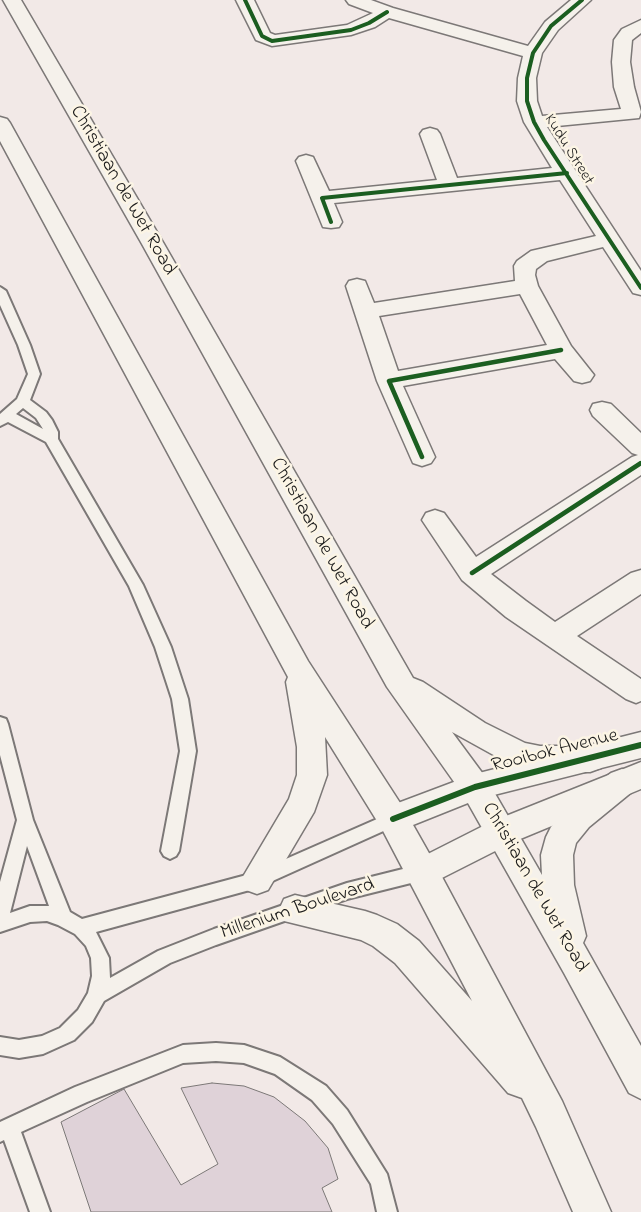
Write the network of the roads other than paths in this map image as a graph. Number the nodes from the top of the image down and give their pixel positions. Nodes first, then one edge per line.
1 (12, 0) edge
2 (20, 0) edge
3 (245, 0) edge
4 (355, 0) edge
5 (582, 0) edge
6 (387, 12) junction
7 (641, 25) edge
8 (31, 33) junction
9 (533, 53) junction
10 (633, 85) edge
11 (534, 122) junction
12 (637, 122) edge
13 (0, 123) edge
14 (430, 134) dead end
15 (306, 161) dead end
16 (567, 173) junction
17 (449, 184) junction
18 (322, 198) junction
19 (331, 222) dead end
20 (609, 239) junction
21 (357, 286) dead end
22 (528, 286) junction
23 (641, 288) edge
24 (0, 291) edge
25 (367, 311) junction
26 (562, 350) junction
27 (582, 375) dead end
28 (389, 381) junction
29 (23, 401) junction
30 (602, 410) dead end
31 (4, 418) edge
32 (51, 439) junction
33 (641, 447) edge
34 (422, 457) dead end
35 (641, 463) edge
36 (435, 520) dead end
37 (472, 573) junction
38 (641, 580) edge
39 (555, 636) junction
40 (298, 668) junction
41 (397, 679) junction
42 (636, 691) dead end
43 (0, 724) edge
44 (641, 745) edge
45 (590, 759) junction
46 (631, 778) edge
47 (475, 787) junction
48 (393, 818) junction
49 (25, 820) junction
50 (502, 832) junction
51 (170, 851) dead end
52 (423, 872) junction
53 (257, 880) junction
54 (295, 910) junction
55 (0, 916) edge
56 (63, 918) junction
57 (0, 924) edge
58 (81, 928) junction
59 (576, 962) junction
60 (97, 995) junction
61 (0, 1046) edge
62 (641, 1081) edge
63 (549, 1114) junction
64 (5, 1130) edge
65 (40, 1212) edge
66 (387, 1212) edge
67 (592, 1212) edge

1 - 8 street, Christiaan de Wet Road
2 - 8 street
3 - 6 street
4 - 6 street
5 - 9 street, Kudu Street
6 - 9 street
7 - 10 street
8 - 41 street, Christiaan de Wet Road
9 - 11 street, Kudu Street
10 - 12 street
11 - 12 street
11 - 16 street, Kudu Street
13 - 40 street
14 - 17 street
15 - 18 street
16 - 17 street
16 - 20 street, Kudu Street
17 - 18 street
18 - 19 street
20 - 22 street
20 - 23 street, Kudu Street
21 - 25 street
22 - 25 street
22 - 26 street
24 - 29 lane
25 - 28 street
26 - 27 street
26 - 28 street
28 - 34 street
29 - 31 lane
29 - 32 lane
30 - 33 street
31 - 32 lane
32 - 51 lane
35 - 37 street
36 - 37 street
37 - 39 street
38 - 39 street
39 - 42 street
40 - 48 street
40 - 53 street
41 - 45 street
41 - 47 street, Christiaan de Wet Road
43 - 49 lane
44 - 45 street, Rooibok Avenue
45 - 47 street, Rooibok Avenue
46 - 50 street
46 - 59 street
47 - 48 street, Millenium Boulevard
47 - 50 street, Christiaan de Wet Road
48 - 52 street
48 - 53 lane, Millenium Boulevard
49 - 55 lane
49 - 56 lane
50 - 52 street, Millenium Boulevard
50 - 59 street, Christiaan de Wet Road
52 - 54 lane, Millenium Boulevard
52 - 63 street
53 - 58 lane, Millenium Boulevard
54 - 60 lane, Millenium Boulevard
54 - 63 street
56 - 57 lane
56 - 58 lane
58 - 60 lane
59 - 62 street, Christiaan de Wet Road
60 - 61 lane
63 - 67 street
64 - 65 lane
64 - 66 lane

